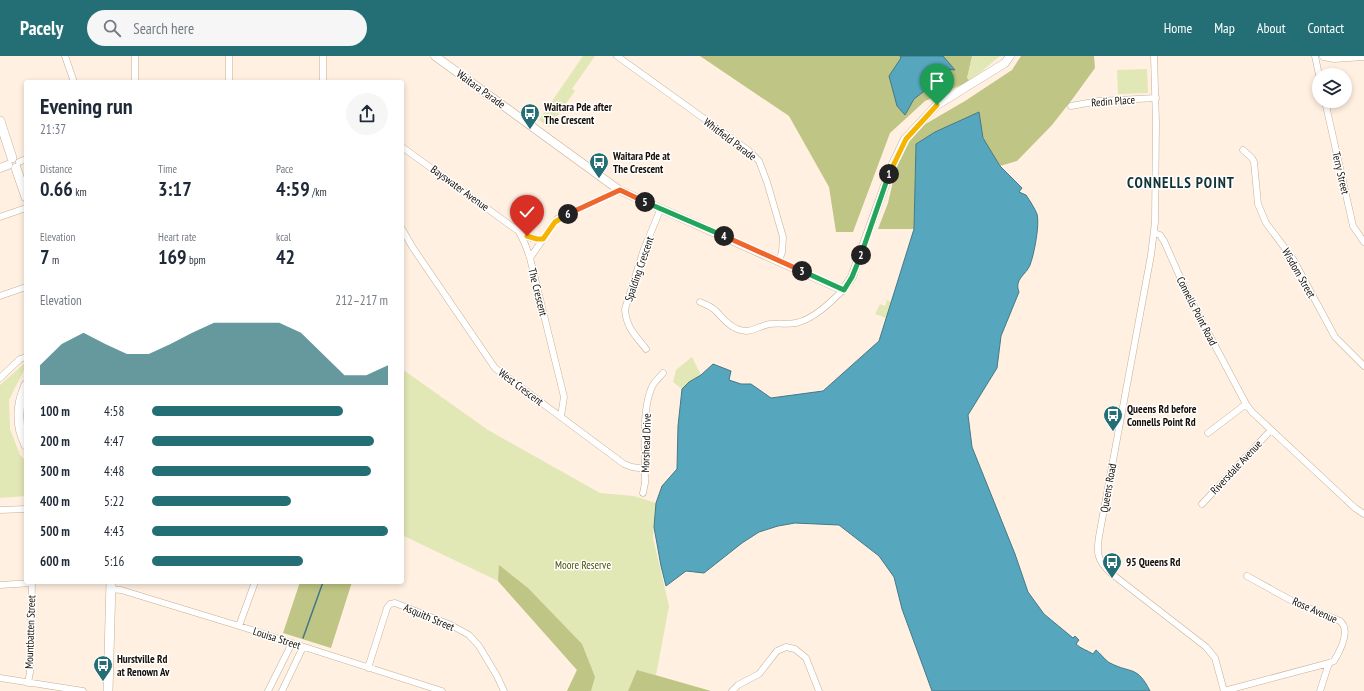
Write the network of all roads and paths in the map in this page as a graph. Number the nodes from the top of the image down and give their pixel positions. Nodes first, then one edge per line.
1 (65, 56) edge
2 (135, 56) edge
3 (229, 56) edge
4 (323, 56) edge
5 (435, 56) edge
6 (617, 56) edge
7 (1010, 56) edge
8 (1154, 56) edge
9 (1315, 56) edge
10 (1324, 56) edge
11 (1364, 56) edge
12 (1318, 68) edge
13 (73, 80) edge
14 (135, 80) edge
15 (229, 80) edge
16 (323, 80) edge
17 (1156, 98) junction
18 (1071, 106) dead end
19 (1327, 108) edge
20 (0, 121) edge
21 (404, 148) edge
22 (1243, 150) dead end
23 (13, 164) edge
24 (620, 190) junction
25 (24, 192) edge
26 (660, 208) junction
27 (24, 209) edge
28 (0, 217) edge
29 (517, 230) junction
30 (404, 232) edge
31 (1154, 233) junction
32 (543, 239) junction
33 (1364, 242) edge
34 (530, 258) junction
35 (779, 260) junction
36 (24, 288) edge
37 (844, 290) junction
38 (0, 296) edge
39 (700, 302) dead end
40 (646, 349) dead end
41 (24, 358) edge
42 (1364, 366) edge
43 (663, 373) dead end
44 (0, 378) edge
45 (24, 392) edge
46 (1246, 404) junction
47 (561, 416) junction
48 (1271, 430) junction
49 (1208, 433) dead end
50 (24, 441) edge
51 (645, 469) junction
52 (643, 492) dead end
53 (1202, 504) dead end
54 (24, 509) edge
55 (0, 510) edge
56 (1364, 514) edge
57 (1247, 576) dead end
58 (24, 583) edge
59 (32, 584) edge
60 (254, 584) edge
61 (0, 585) edge
62 (111, 586) edge
63 (239, 626) junction
64 (292, 643) junction
65 (303, 647) junction
66 (1329, 663) junction
67 (368, 668) junction
68 (0, 678) edge
69 (28, 682) junction
70 (83, 691) edge
71 (108, 691) edge
72 (268, 691) edge
73 (282, 691) edge
74 (442, 691) edge
75 (504, 691) edge
76 (732, 691) edge
77 (819, 691) edge
78 (1224, 691) edge
79 (1320, 691) edge

1 - 13 street
2 - 14 street
3 - 15 street
4 - 16 street
5 - 24 street, Waitara Parade
6 - 35 street, Whitfield Parade
7 - 37 street
8 - 17 street
9 - 12 street
10 - 11 street
17 - 18 street, Redin Place
17 - 31 street
19 - 33 street, Terry Street
20 - 23 main road
21 - 29 street, Bayswater Avenue
22 - 42 street, Wisdom Street
23 - 25 main road
24 - 26 street, Waitara Parade
24 - 32 street, The Crescent
26 - 35 street, Waitara Parade
26 - 40 street, Spalding Crescent
27 - 28 street
29 - 32 street, Bayswater Avenue
29 - 34 street, Bayswater Avenue
30 - 47 street, West Crescent
31 - 46 street, Connells Point Road
31 - 78 street, Queens Road
32 - 34 street, The Crescent
34 - 47 street, The Crescent
35 - 37 street, Waitara Parade
36 - 38 street
37 - 39 street
41 - 44 street
43 - 51 street, Morshead Drive
45 - 50 main road
46 - 48 street, Connells Point Road
46 - 49 street
47 - 51 street, West Crescent
48 - 53 street, Riversdale Avenue
48 - 56 street, Connells Point Road
51 - 52 street, Morshead Drive
54 - 55 street
57 - 66 street, Rose Avenue
58 - 61 street
59 - 69 street, Mountbatten Street
60 - 63 street
62 - 63 street, Louisa Street
62 - 71 main road
63 - 64 street, Louisa Street
64 - 65 street, Louisa Street
64 - 72 street
65 - 67 street, Louisa Street
65 - 73 street
66 - 78 street
66 - 79 street, Rose Avenue
67 - 74 street, Louisa Street
67 - 75 street, Asquith Street
68 - 69 street
69 - 70 street
76 - 77 street

